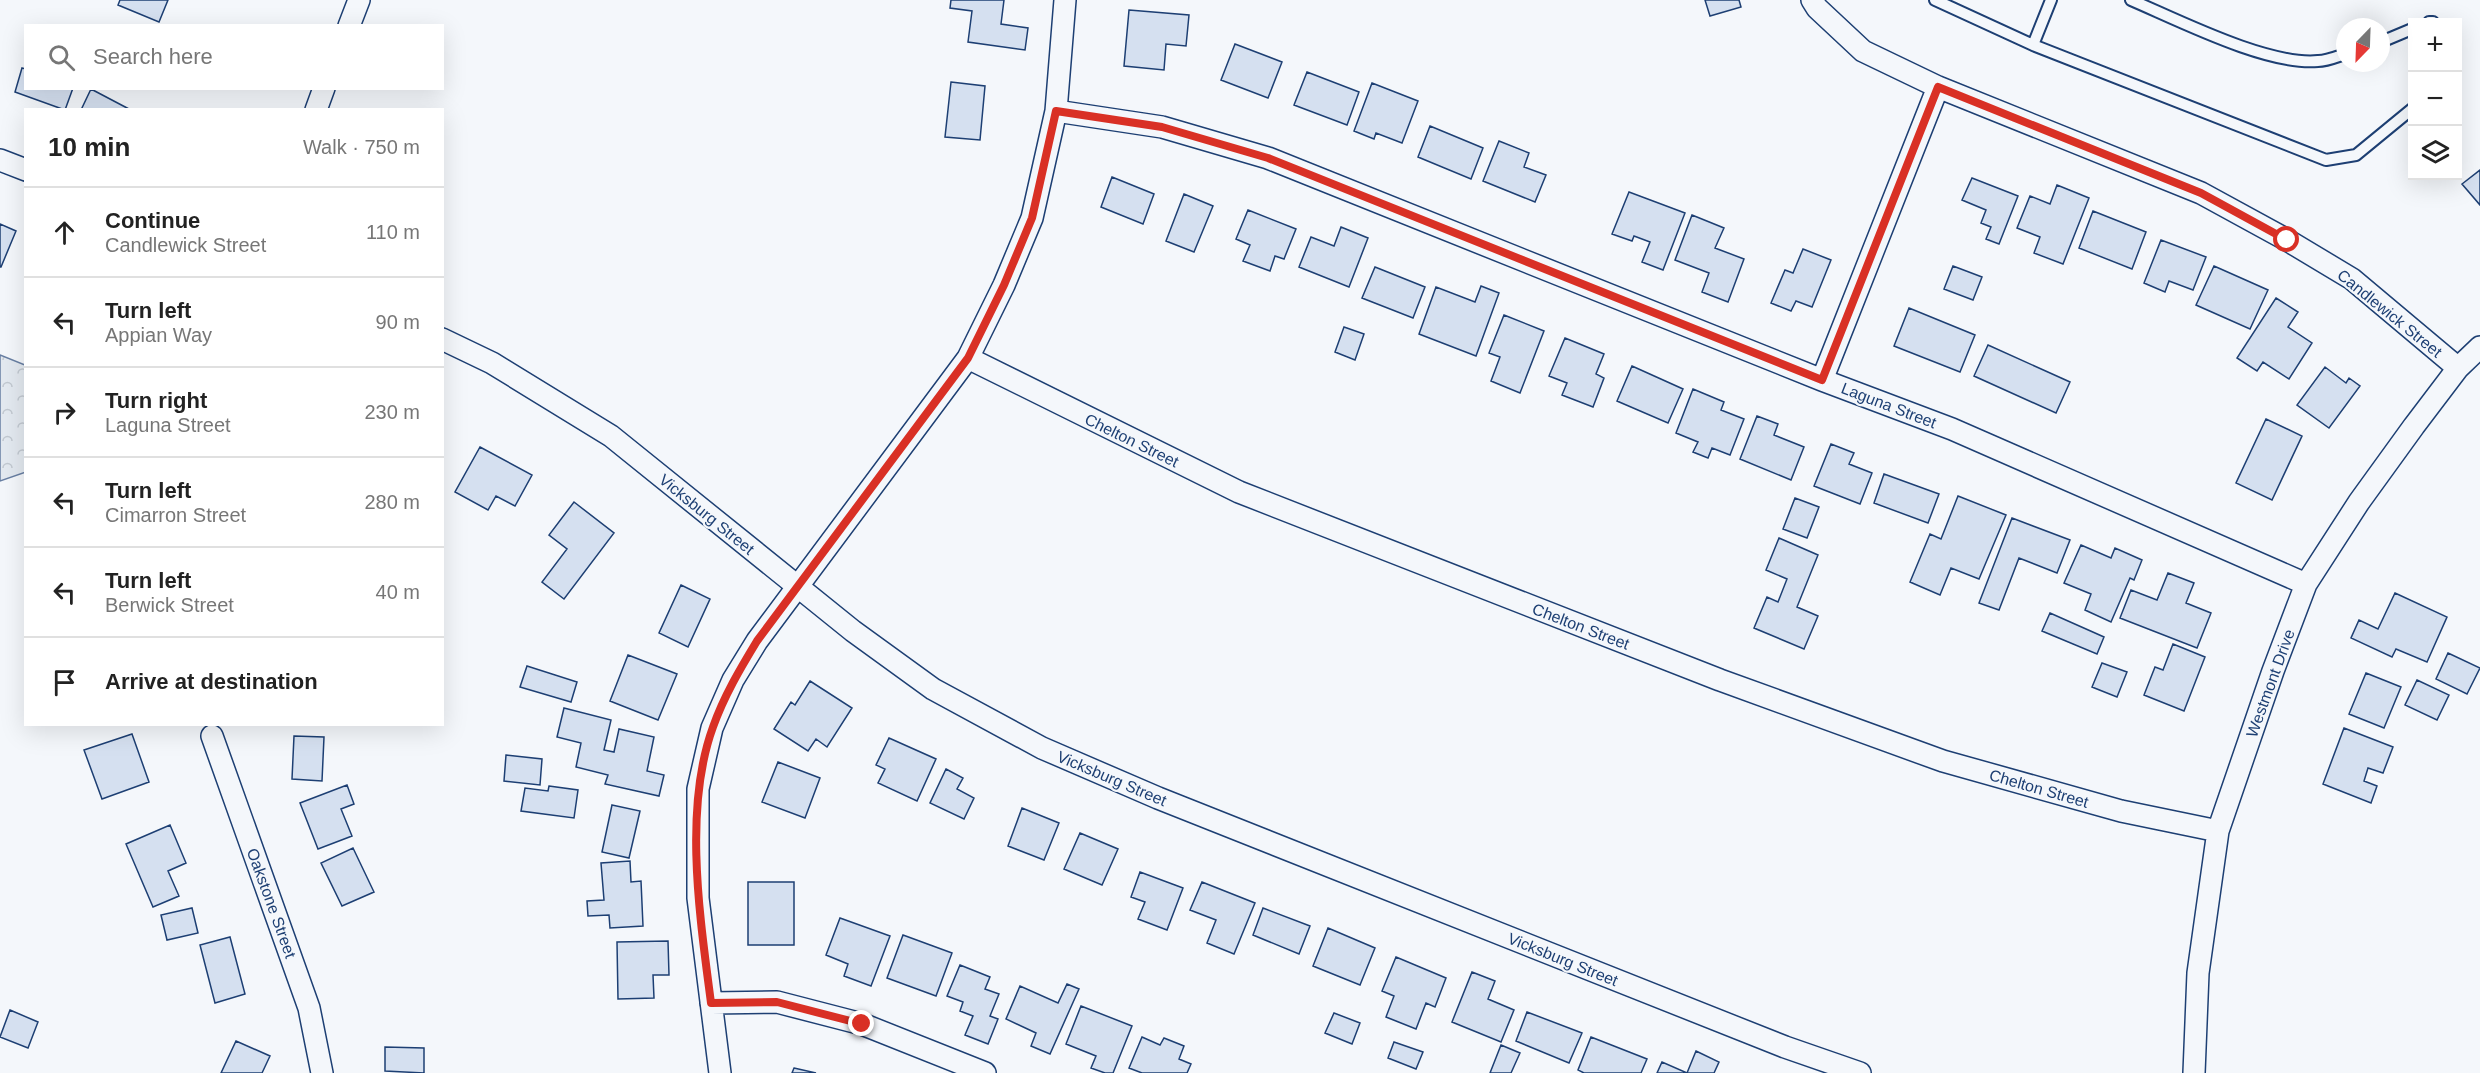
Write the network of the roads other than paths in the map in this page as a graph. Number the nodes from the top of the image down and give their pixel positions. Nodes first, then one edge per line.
1 (359, 0) edge
2 (1065, 0) edge
3 (1812, 0) edge
4 (1935, 0) edge
5 (2051, 0) edge
6 (2131, 0) edge
7 (350, 24) edge
8 (2408, 31) edge
9 (2390, 38) edge
10 (2033, 45) junction
11 (2336, 57) edge
12 (1938, 87) junction
13 (323, 90) edge
14 (316, 108) edge
15 (1056, 111) junction
16 (2408, 112) edge
17 (0, 160) edge
18 (24, 169) edge
19 (444, 340) edge
20 (2480, 347) edge
21 (968, 358) junction
22 (2458, 368) junction
23 (1822, 380) junction
24 (2306, 584) junction
25 (797, 586) junction
26 (212, 736) dead end
27 (2218, 831) junction
28 (711, 1003) junction
29 (322, 1073) edge
30 (720, 1073) edge
31 (985, 1073) edge
32 (1860, 1073) edge
33 (2194, 1073) edge

1 - 7 street
2 - 15 street
3 - 12 street, Candlewick Street
4 - 10 lane
5 - 10 lane
6 - 11 lane
8 - 9 lane
10 - 16 lane
12 - 22 street, Candlewick Street
12 - 23 street
13 - 14 street
15 - 21 street
15 - 23 street, Laguna Street
17 - 18 street
19 - 25 street, Vicksburg Street
20 - 22 street, Westmont Drive
21 - 25 street
21 - 27 street, Chelton Street
22 - 24 street, Westmont Drive
23 - 24 street, Laguna Street
24 - 27 street, Westmont Drive
25 - 28 street
25 - 32 street, Vicksburg Street
26 - 29 street, Oakstone Street
27 - 33 street, Westmont Drive
28 - 30 street
28 - 31 street

